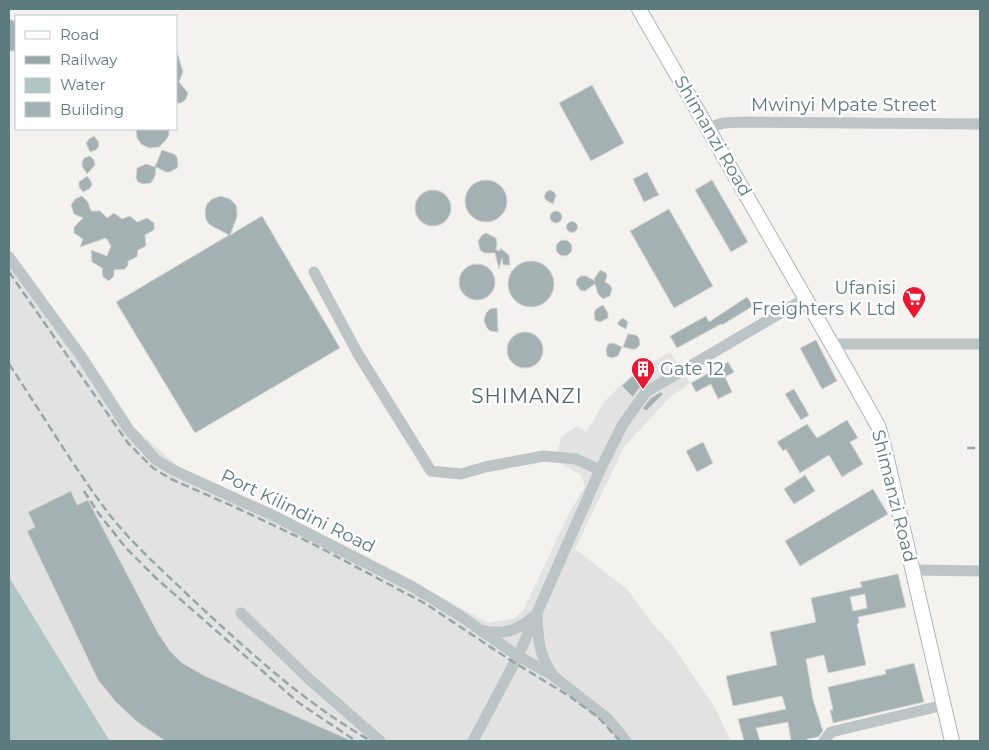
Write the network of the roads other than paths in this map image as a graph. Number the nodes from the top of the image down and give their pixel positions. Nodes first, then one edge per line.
1 (639, 9) edge
2 (980, 124) edge
3 (708, 128) junction
4 (9, 257) edge
5 (314, 272) dead end
6 (806, 298) junction
7 (832, 344) junction
8 (980, 344) edge
9 (600, 470) junction
10 (914, 570) junction
11 (980, 571) edge
12 (241, 613) dead end
13 (536, 614) junction
14 (480, 630) junction
15 (518, 656) junction
16 (552, 675) junction
17 (944, 705) junction
18 (380, 741) edge
19 (473, 741) edge
20 (626, 741) edge
21 (824, 741) edge
22 (952, 741) edge

1 - 3 main road, Shimanzi Road
2 - 3 street, Mwinyi Mpate Street
3 - 6 main road, Shimanzi Road
4 - 14 street, Port Kilindini Road
5 - 9 street
6 - 7 main road, Shimanzi Road
6 - 9 street
7 - 8 street
7 - 10 main road, Shimanzi Road
9 - 13 street
10 - 11 street
10 - 17 main road, Shimanzi Road
12 - 18 street
13 - 14 street
13 - 15 street
13 - 16 street
14 - 15 street, Port Kilindini Road
15 - 16 street, Port Kilindini Road
15 - 19 street
16 - 20 street, Port Kilindini Road
17 - 21 street
17 - 22 main road, Shimanzi Road

